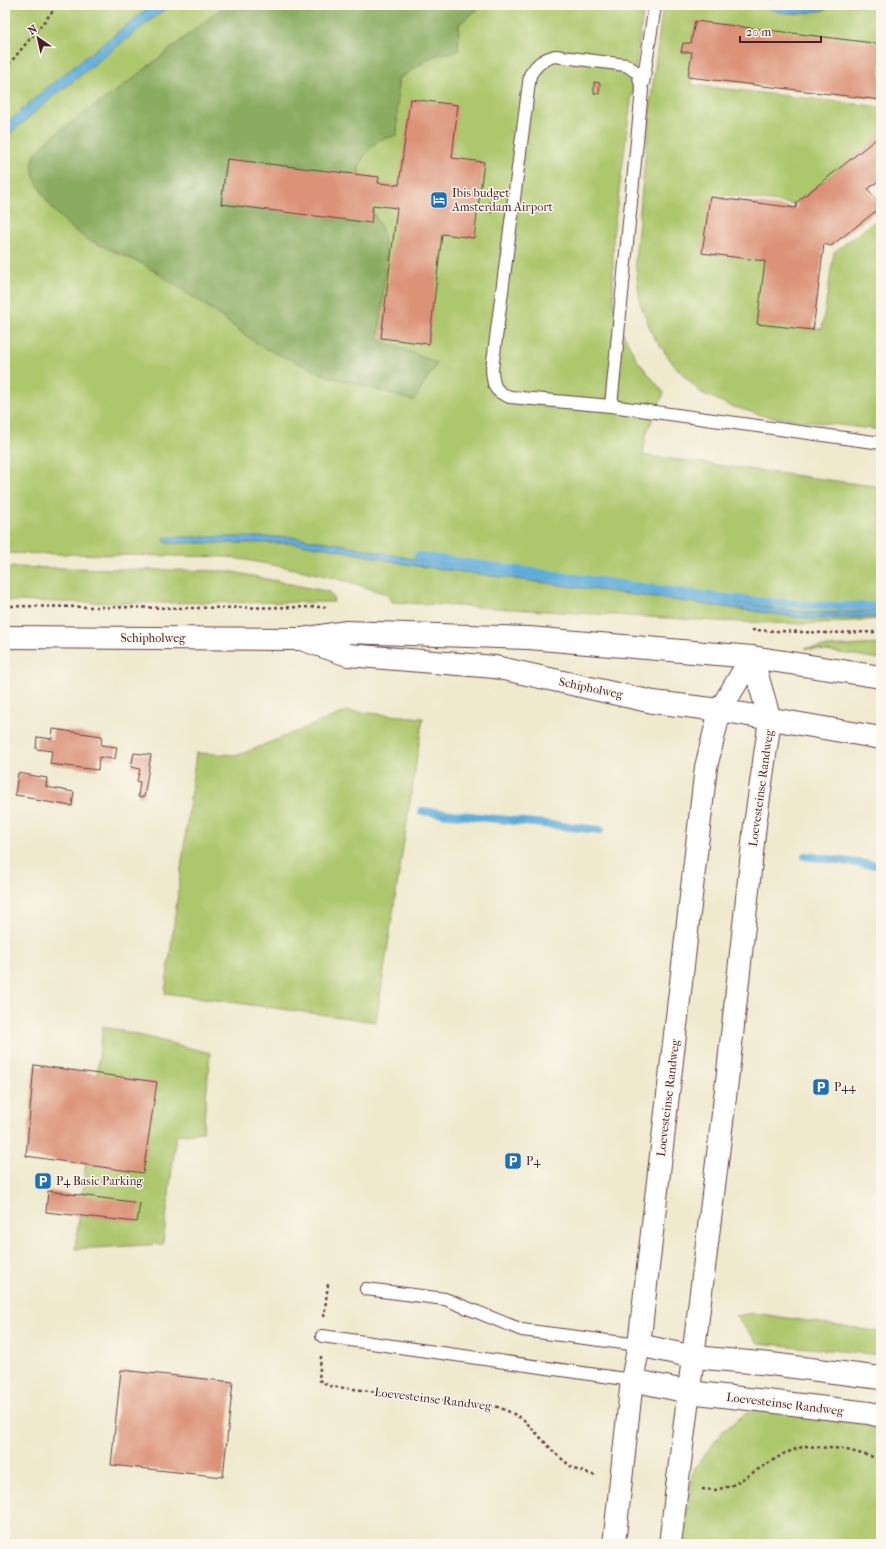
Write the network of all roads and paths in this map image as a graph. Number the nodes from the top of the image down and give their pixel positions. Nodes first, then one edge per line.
1 (58, 5) edge
2 (655, 5) edge
3 (5, 69) edge
4 (642, 90) junction
5 (488, 202) dead end
6 (492, 202) dead end
7 (611, 406) junction
8 (881, 443) edge
9 (5, 637) edge
10 (301, 639) junction
11 (752, 657) junction
12 (881, 677) edge
13 (720, 710) junction
14 (770, 720) junction
15 (881, 738) edge
16 (328, 1284) dead end
17 (366, 1290) dead end
18 (322, 1336) junction
19 (639, 1345) junction
20 (694, 1356) junction
21 (881, 1378) edge
22 (632, 1380) junction
23 (689, 1392) junction
24 (881, 1416) edge
25 (881, 1459) edge
26 (622, 1479) junction
27 (678, 1486) junction
28 (614, 1544) edge
29 (670, 1544) edge

1 - 3 path
2 - 4 lane
4 - 7 lane
4 - 7 lane
5 - 6 path
7 - 8 lane
9 - 10 street, Schipholweg
10 - 11 street, Schipholweg
10 - 13 street, Schipholweg
11 - 12 street, Schipholweg
11 - 13 street, Loevesteinse Randweg
11 - 14 street, Loevesteinse Randweg
13 - 14 street, Schipholweg
13 - 19 street, Loevesteinse Randweg
14 - 15 street, Schipholweg
14 - 20 street, Loevesteinse Randweg
16 - 18 path, Loevesteinse Randweg
17 - 19 lane
18 - 22 lane
18 - 26 path, Loevesteinse Randweg
19 - 20 street
19 - 22 street, Loevesteinse Randweg
20 - 21 street
20 - 23 street, Loevesteinse Randweg
22 - 23 street, Loevesteinse Randweg
22 - 26 street, Loevesteinse Randweg
23 - 24 street, Loevesteinse Randweg
23 - 27 street, Loevesteinse Randweg
25 - 27 path
26 - 28 street, Loevesteinse Randweg
27 - 29 street, Loevesteinse Randweg

